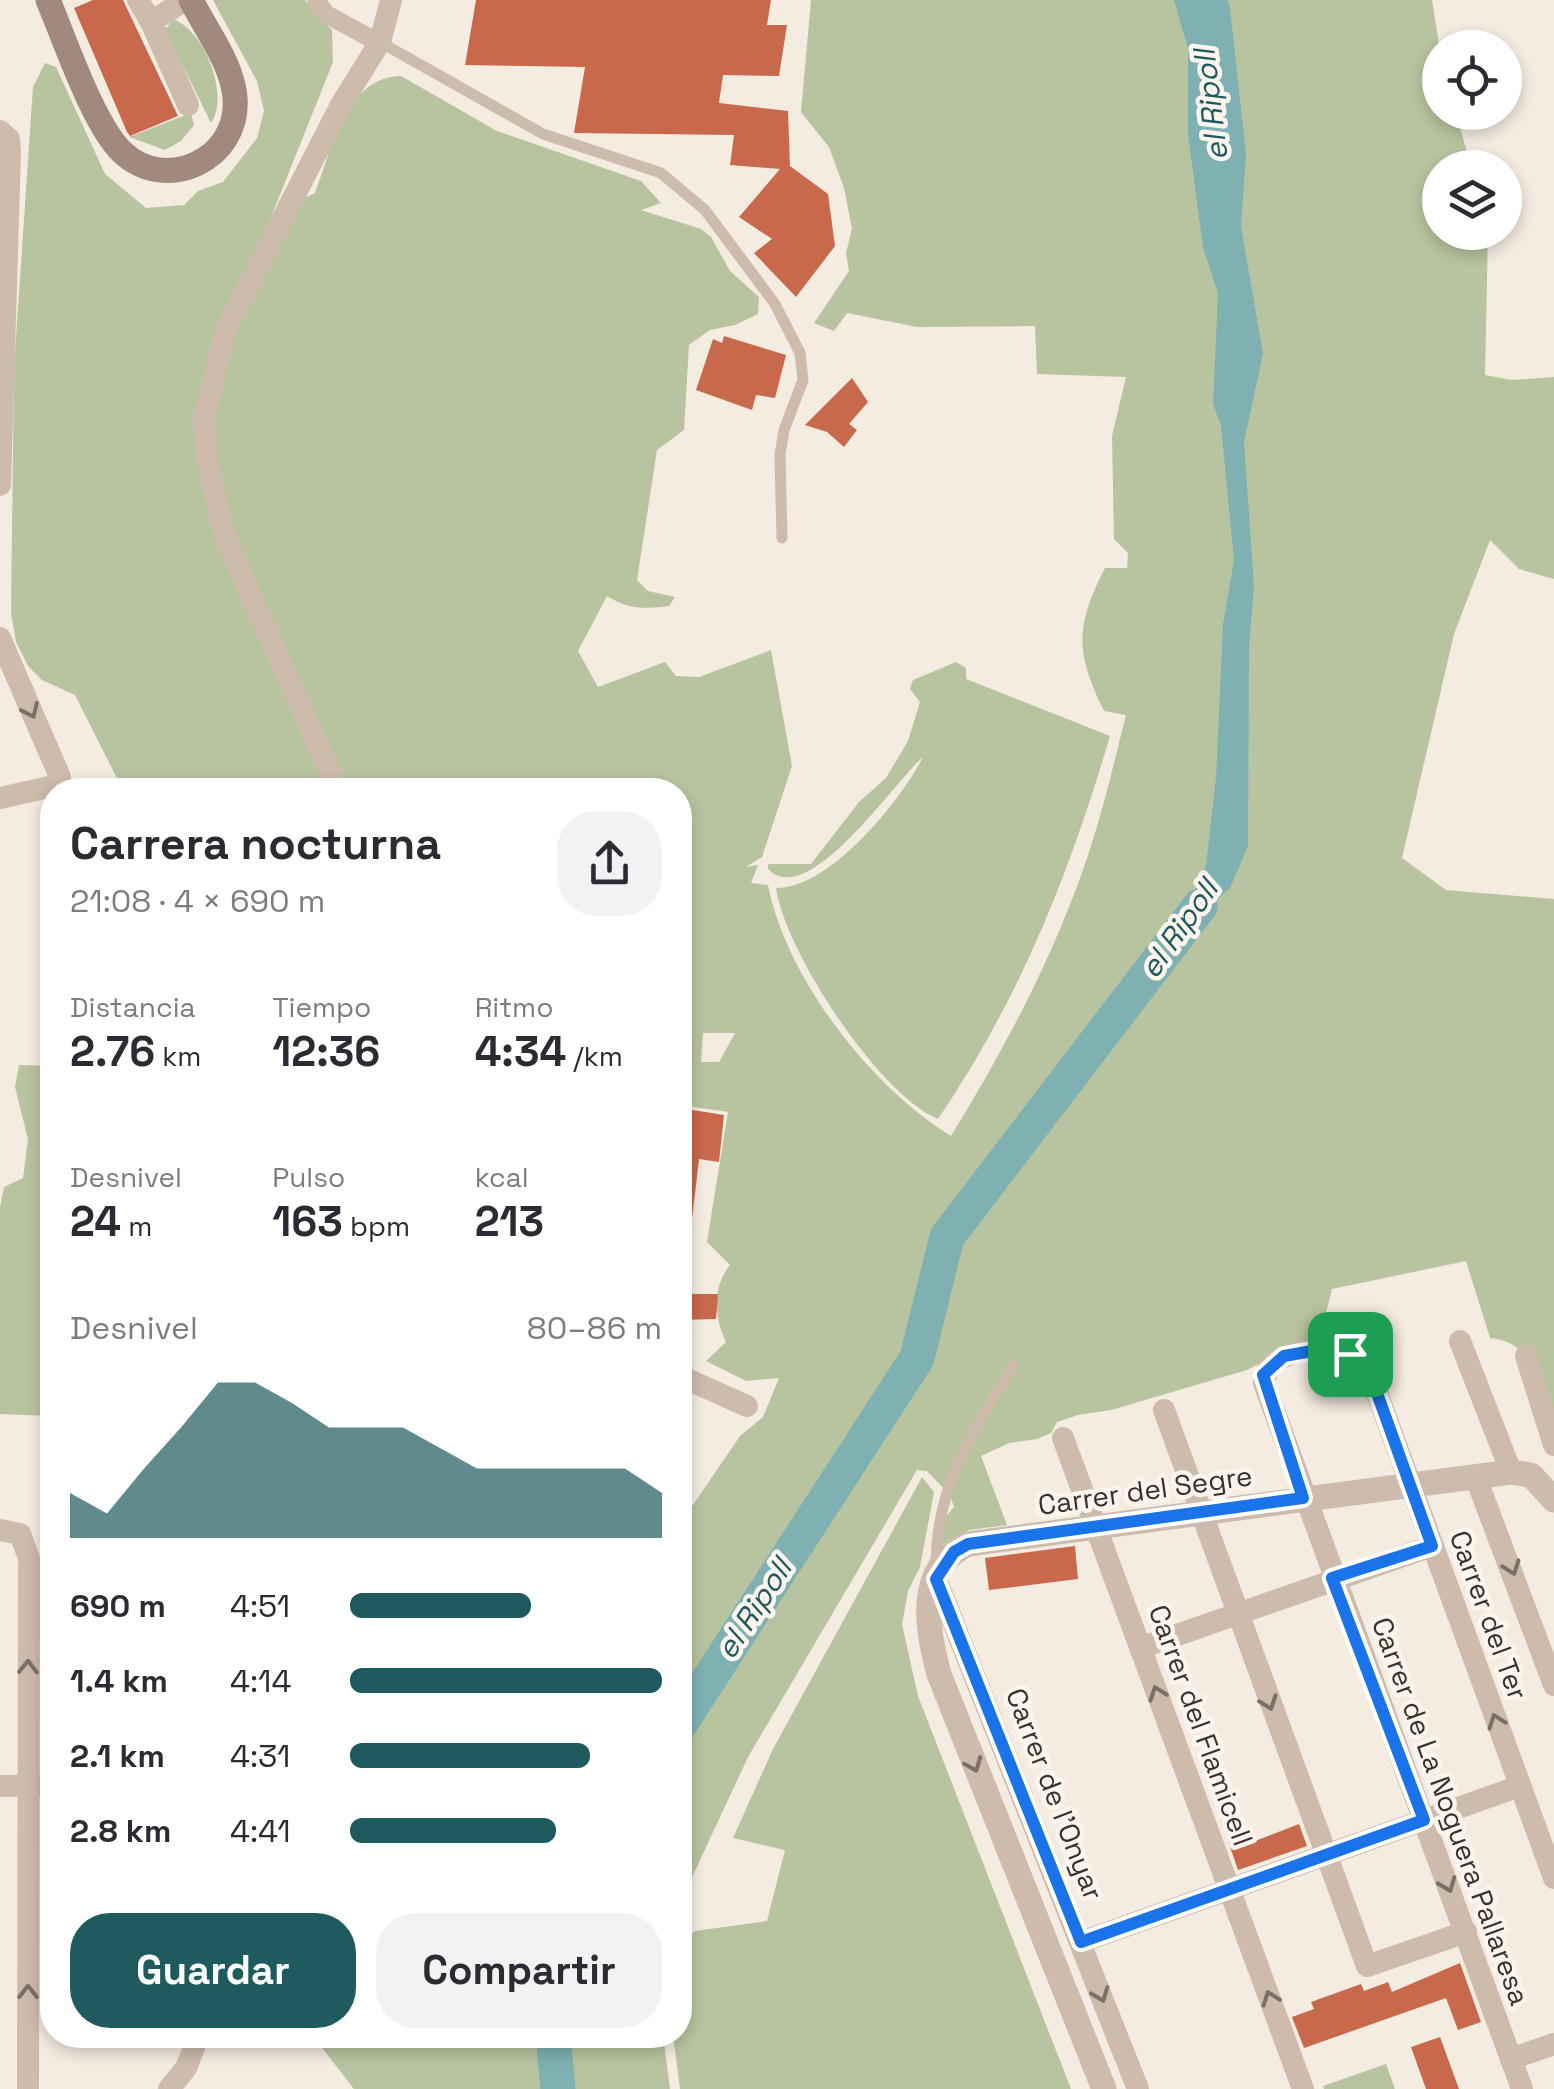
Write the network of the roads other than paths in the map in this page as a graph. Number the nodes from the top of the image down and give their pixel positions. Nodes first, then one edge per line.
1 (48, 0) edge
2 (138, 0) edge
3 (188, 0) edge
4 (316, 0) edge
5 (390, 0) edge
6 (151, 22) junction
7 (375, 40) junction
8 (188, 105) dead end
9 (2, 132) edge
10 (3, 362) edge
11 (0, 484) edge
12 (782, 538) dead end
13 (0, 638) edge
14 (57, 778) edge
15 (333, 778) edge
16 (40, 789) edge
17 (0, 798) edge
18 (1460, 1341) dead end
19 (1313, 1349) joint
20 (1526, 1356) dead end
21 (1014, 1366) dead end
22 (692, 1381) edge
23 (747, 1406) dead end
24 (1164, 1410) dead end
25 (1064, 1438) dead end
26 (1554, 1445) edge
27 (1511, 1472) junction
28 (1476, 1478) junction
29 (1409, 1485) junction
30 (1551, 1497) edge
31 (1303, 1498) junction
32 (1202, 1512) junction
33 (1096, 1527) junction
34 (0, 1530) edge
35 (1432, 1546) junction
36 (1332, 1578) junction
37 (936, 1579) junction
38 (1238, 1613) junction
39 (1140, 1648) junction
40 (969, 1661) junction
41 (940, 1674) junction
42 (1554, 1685) edge
43 (0, 1786) edge
44 (26, 1786) junction
45 (40, 1786) edge
46 (1520, 1786) junction
47 (1424, 1820) junction
48 (1324, 1857) junction
49 (1554, 1878) edge
50 (1230, 1891) junction
51 (1466, 1932) junction
52 (1081, 1942) junction
53 (1554, 2044) edge
54 (194, 2048) edge
55 (1512, 2060) junction
56 (28, 2089) edge
57 (169, 2089) edge
58 (1104, 2089) edge
59 (1138, 2089) edge
60 (1303, 2089) edge
61 (1522, 2089) edge

1 - 3 main road
2 - 6 street
3 - 6 street
4 - 7 street
5 - 7 street
6 - 8 street
7 - 12 lane
7 - 15 street
9 - 10 street
10 - 11 street
13 -> 14 street
16 -> 17 street
18 - 27 street
19 - 29 street, Carrer del Ter
19 - 31 street, Carrer de La Noguera Pallaresa
20 - 26 street
21 - 37 lane
22 - 23 street
24 - 32 street
25 - 33 street, Carrer del Flamicell
27 - 28 street, Carrer del Segre
27 - 30 street
28 - 29 street, Carrer del Segre
28 -> 42 street
29 - 31 street, Carrer del Segre
29 - 35 street, Carrer del Ter
31 - 32 street, Carrer del Segre
31 - 36 street, Carrer de La Noguera Pallaresa
32 - 33 street, Carrer del Segre
32 - 38 street
33 - 37 street, Carrer del Segre
33 - 39 street, Carrer del Flamicell
44 -> 34 street
35 - 36 street
46 -> 35 street, Carrer del Ter
36 - 38 street
36 - 47 street, Carrer de La Noguera Pallaresa
37 - 40 street, Carrer de l'Onyar
37 - 41 street
38 - 39 street
38 -> 48 street
50 -> 39 street, Carrer del Flamicell
40 - 41 street
40 - 52 street, Carrer de l'Onyar
41 -> 58 street
43 - 44 street
44 - 45 street
56 -> 44 street
46 - 47 street
46 - 49 street, Carrer del Ter
47 - 48 street
47 -> 51 street, Carrer de La Noguera Pallaresa
48 - 50 street
48 - 51 street
50 - 52 street
60 -> 50 street, Carrer del Flamicell
51 - 55 street, Carrer de La Noguera Pallaresa
52 -> 59 street, Carrer de l'Onyar
53 - 55 street
54 - 57 street
55 - 61 street, Carrer de La Noguera Pallaresa

